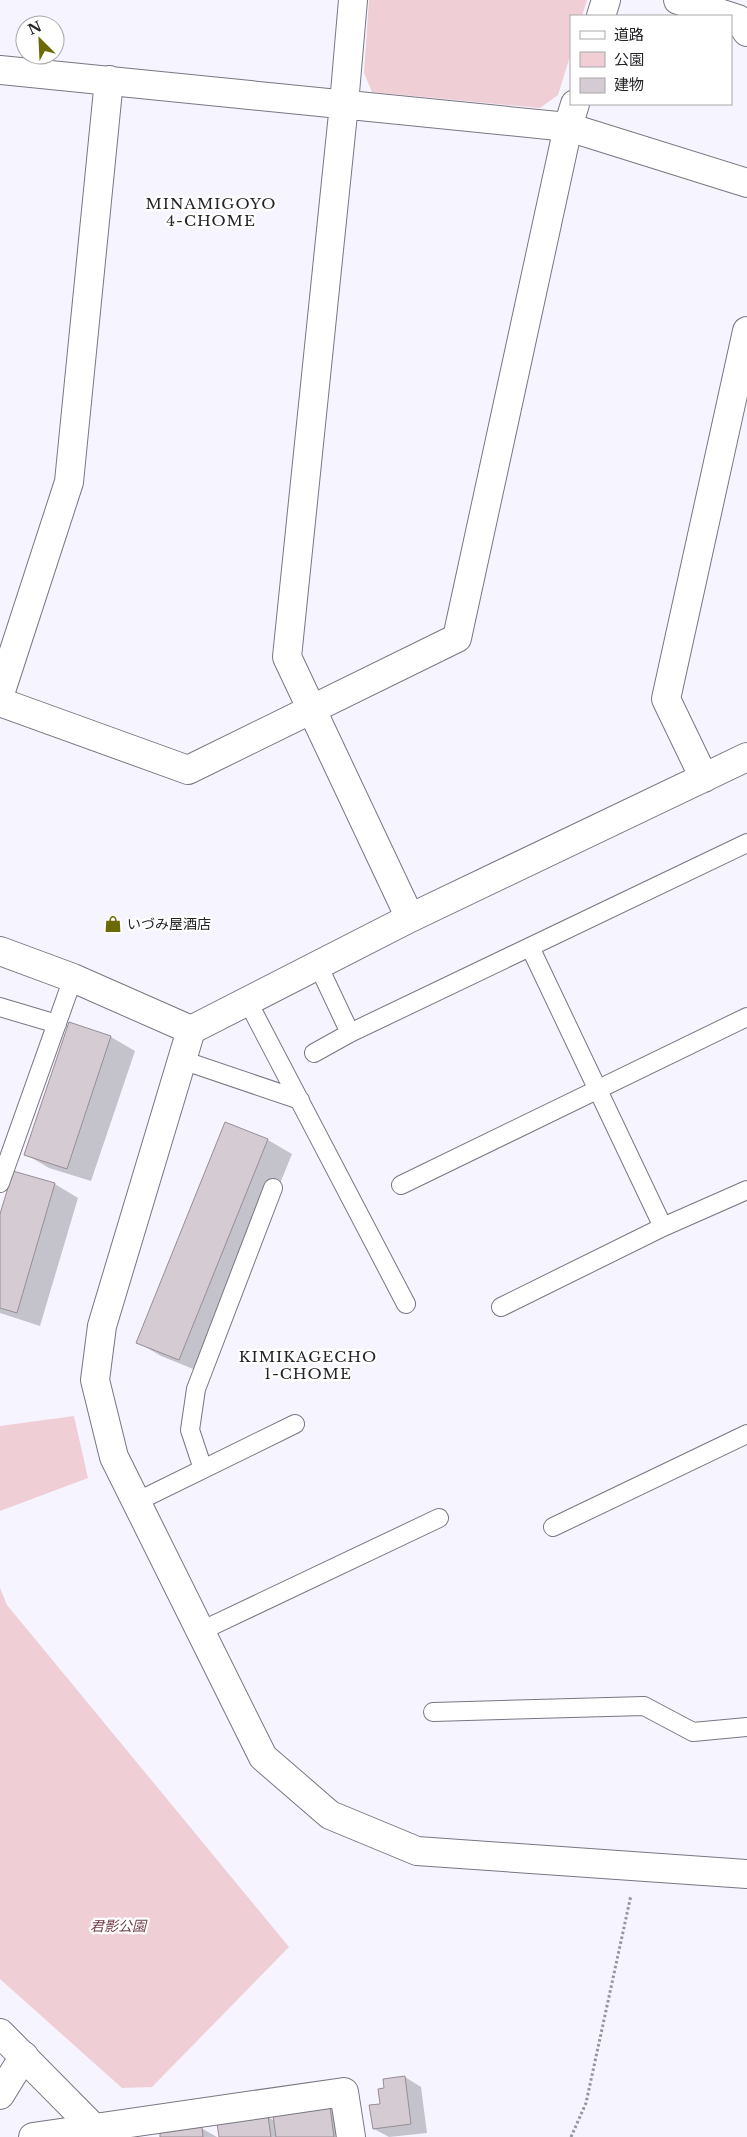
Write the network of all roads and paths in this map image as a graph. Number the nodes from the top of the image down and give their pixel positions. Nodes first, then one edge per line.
1 (353, 0) edge
2 (606, 0) edge
3 (678, 0) edge
4 (601, 15) edge
5 (725, 15) edge
6 (732, 17) edge
7 (747, 32) edge
8 (0, 70) edge
9 (109, 80) junction
10 (344, 104) junction
11 (571, 115) edge
12 (747, 183) edge
13 (747, 331) edge
14 (0, 694) edge
15 (0, 702) edge
16 (312, 710) junction
17 (747, 757) edge
18 (704, 778) junction
19 (747, 843) edge
20 (410, 918) junction
21 (530, 947) junction
22 (0, 951) edge
23 (318, 966) junction
24 (73, 978) junction
25 (248, 1002) junction
26 (0, 1007) edge
27 (747, 1017) edge
28 (57, 1024) junction
29 (191, 1030) junction
30 (350, 1033) junction
31 (314, 1053) dead end
32 (182, 1060) junction
33 (598, 1090) junction
34 (300, 1100) junction
35 (0, 1183) edge
36 (401, 1185) dead end
37 (272, 1188) dead end
38 (747, 1190) edge
39 (663, 1227) junction
40 (406, 1304) dead end
41 (501, 1306) dead end
42 (295, 1424) dead end
43 (747, 1434) edge
44 (203, 1469) junction
45 (136, 1502) junction
46 (440, 1518) dead end
47 (553, 1527) dead end
48 (200, 1631) junction
49 (433, 1712) dead end
50 (747, 1727) edge
51 (637, 1867) junction
52 (747, 1874) edge
53 (0, 2033) edge
54 (24, 2056) junction
55 (0, 2094) edge
56 (94, 2128) junction
57 (33, 2137) edge
58 (351, 2137) edge
59 (571, 2137) edge

1 - 10 street
2 - 4 street
3 - 5 street
6 - 7 street
8 - 9 street
9 - 10 street
9 - 14 street
10 - 11 street
10 - 16 street
11 - 12 street
11 - 16 street
13 - 18 street
15 - 16 street
16 - 20 street
17 - 18 street
18 - 20 street
19 - 21 lane
20 - 23 street
21 - 30 lane
21 - 33 lane
22 - 24 street
23 - 25 street
23 - 30 lane
24 - 28 lane
24 - 29 street
25 - 29 street
25 - 34 lane
26 - 28 lane
27 - 33 lane
28 - 35 lane
29 - 32 street
30 - 31 lane
32 - 34 lane
32 - 45 street
33 - 36 lane
33 - 39 lane
34 - 40 lane
37 - 44 lane
38 - 39 lane
39 - 41 lane
42 - 44 lane
43 - 47 lane
44 - 45 lane
45 - 48 street
46 - 48 lane
48 - 51 street
49 - 50 lane
51 - 52 street
51 - 59 path
53 - 54 street
54 - 55 street
54 - 56 street
56 - 57 street
56 - 58 street

